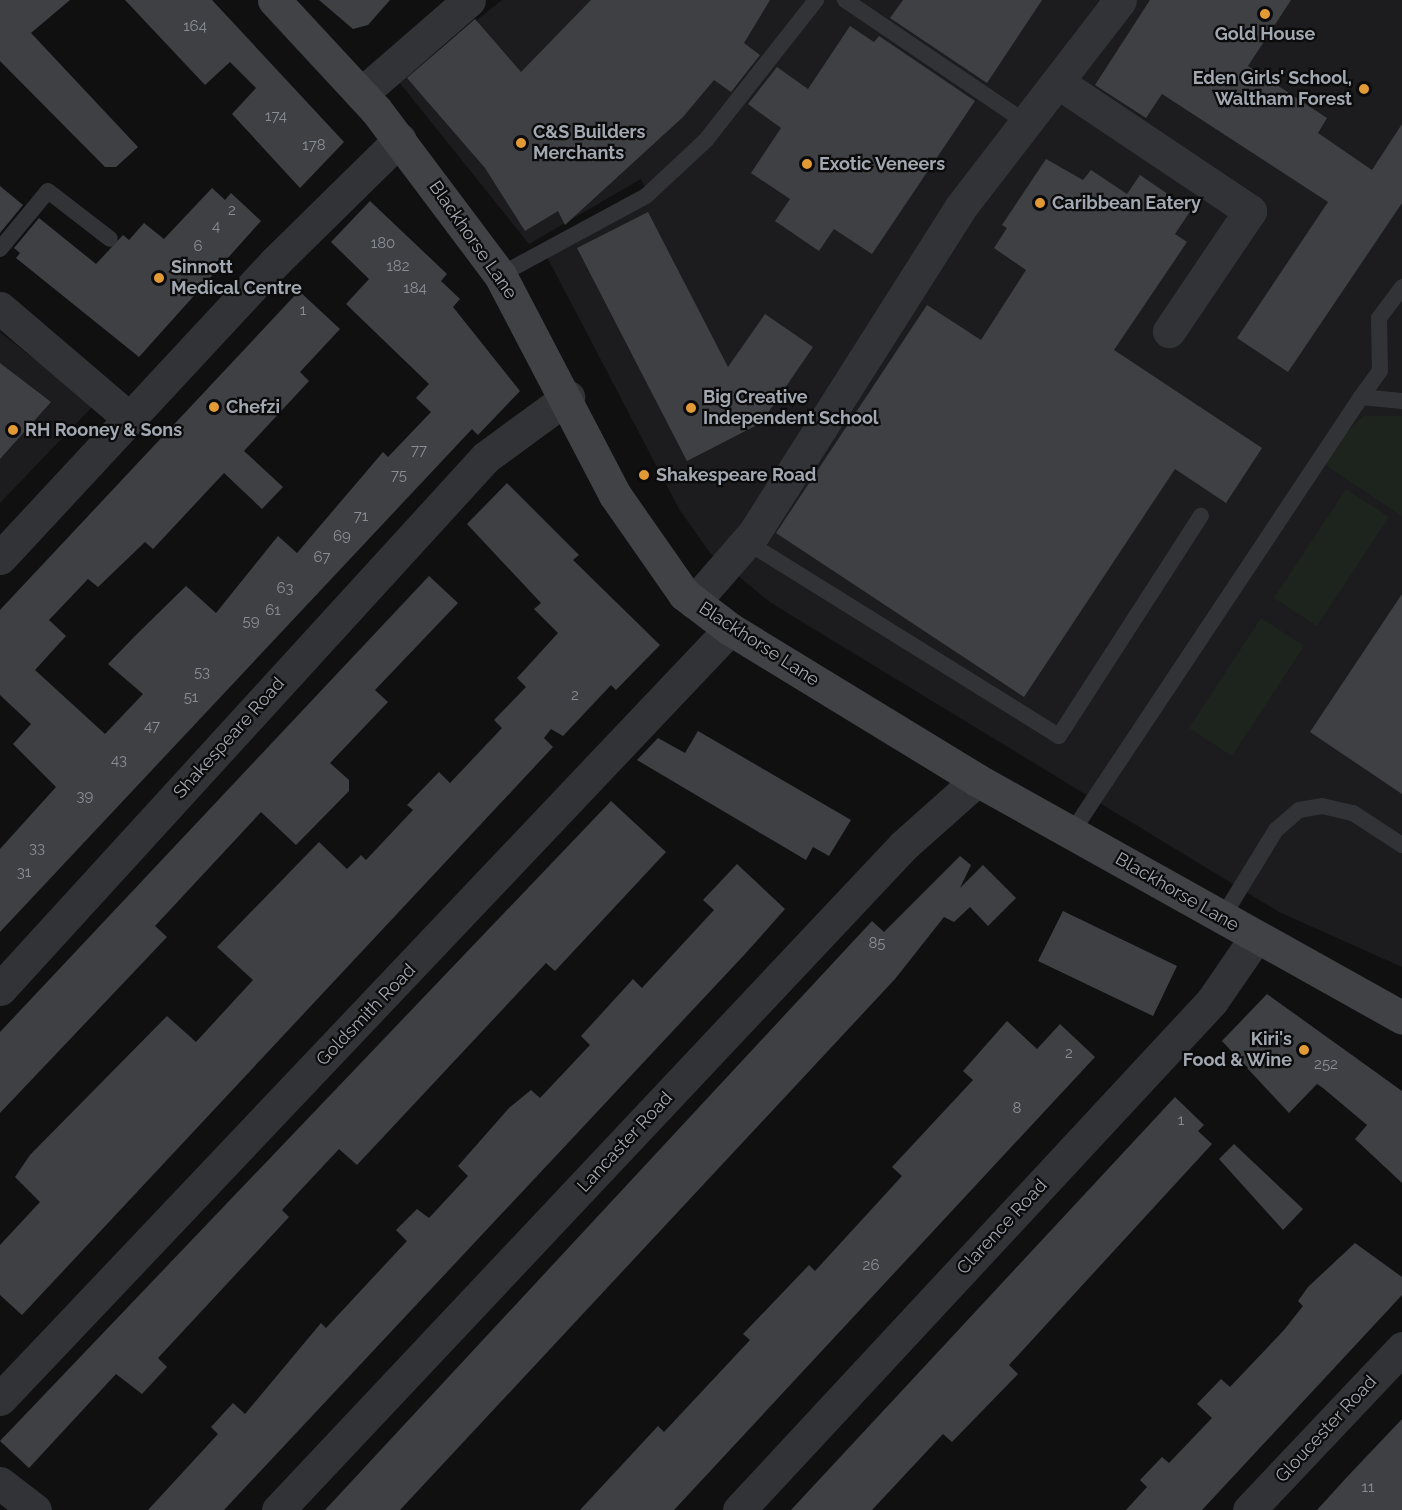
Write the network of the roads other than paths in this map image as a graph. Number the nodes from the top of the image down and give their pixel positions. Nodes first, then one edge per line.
1 (274, 0) edge
2 (469, 0) edge
3 (816, 0) edge
4 (845, 0) edge
5 (1120, 0) edge
6 (1059, 83) junction
7 (361, 94) junction
8 (1028, 124) junction
9 (400, 140) junction
10 (110, 239) dead end
11 (0, 249) edge
12 (500, 275) junction
13 (1402, 287) edge
14 (0, 308) edge
15 (1169, 331) dead end
16 (568, 397) junction
17 (1361, 397) junction
18 (1402, 401) edge
19 (130, 418) junction
20 (1201, 516) dead end
21 (747, 542) junction
22 (0, 558) edge
23 (694, 602) junction
24 (730, 629) junction
25 (977, 780) junction
26 (1072, 832) junction
27 (1402, 845) edge
28 (1222, 918) junction
29 (1256, 937) junction
30 (0, 989) edge
31 (1402, 1018) edge
32 (1402, 1348) edge
33 (0, 1399) edge
34 (0, 1483) edge
35 (35, 1510) edge
36 (278, 1510) edge
37 (739, 1510) edge
38 (1250, 1510) edge

1 - 7 main road, Blackhorse Lane
2 - 7 street
3 - 12 lane
4 - 8 lane
5 - 6 street
6 - 8 street
6 - 15 street
7 - 9 main road, Blackhorse Lane
8 - 21 street
9 - 12 main road, Blackhorse Lane
9 - 19 street
10 - 11 lane
12 - 16 main road, Blackhorse Lane
13 - 17 lane
14 - 19 street
16 - 23 main road, Blackhorse Lane
16 - 30 street, Shakespeare Road
17 - 18 lane
17 - 26 lane
19 - 22 street
20 - 21 lane
21 - 23 street
23 - 24 main road, Blackhorse Lane
24 - 25 main road, Blackhorse Lane
24 - 33 street, Goldsmith Road
25 - 26 main road, Blackhorse Lane
25 - 36 street, Lancaster Road
26 - 28 main road, Blackhorse Lane
27 - 28 lane
28 - 29 main road, Blackhorse Lane
29 - 31 main road, Blackhorse Lane
29 - 37 street, Clarence Road
32 - 38 street, Gloucester Road
34 - 35 street

